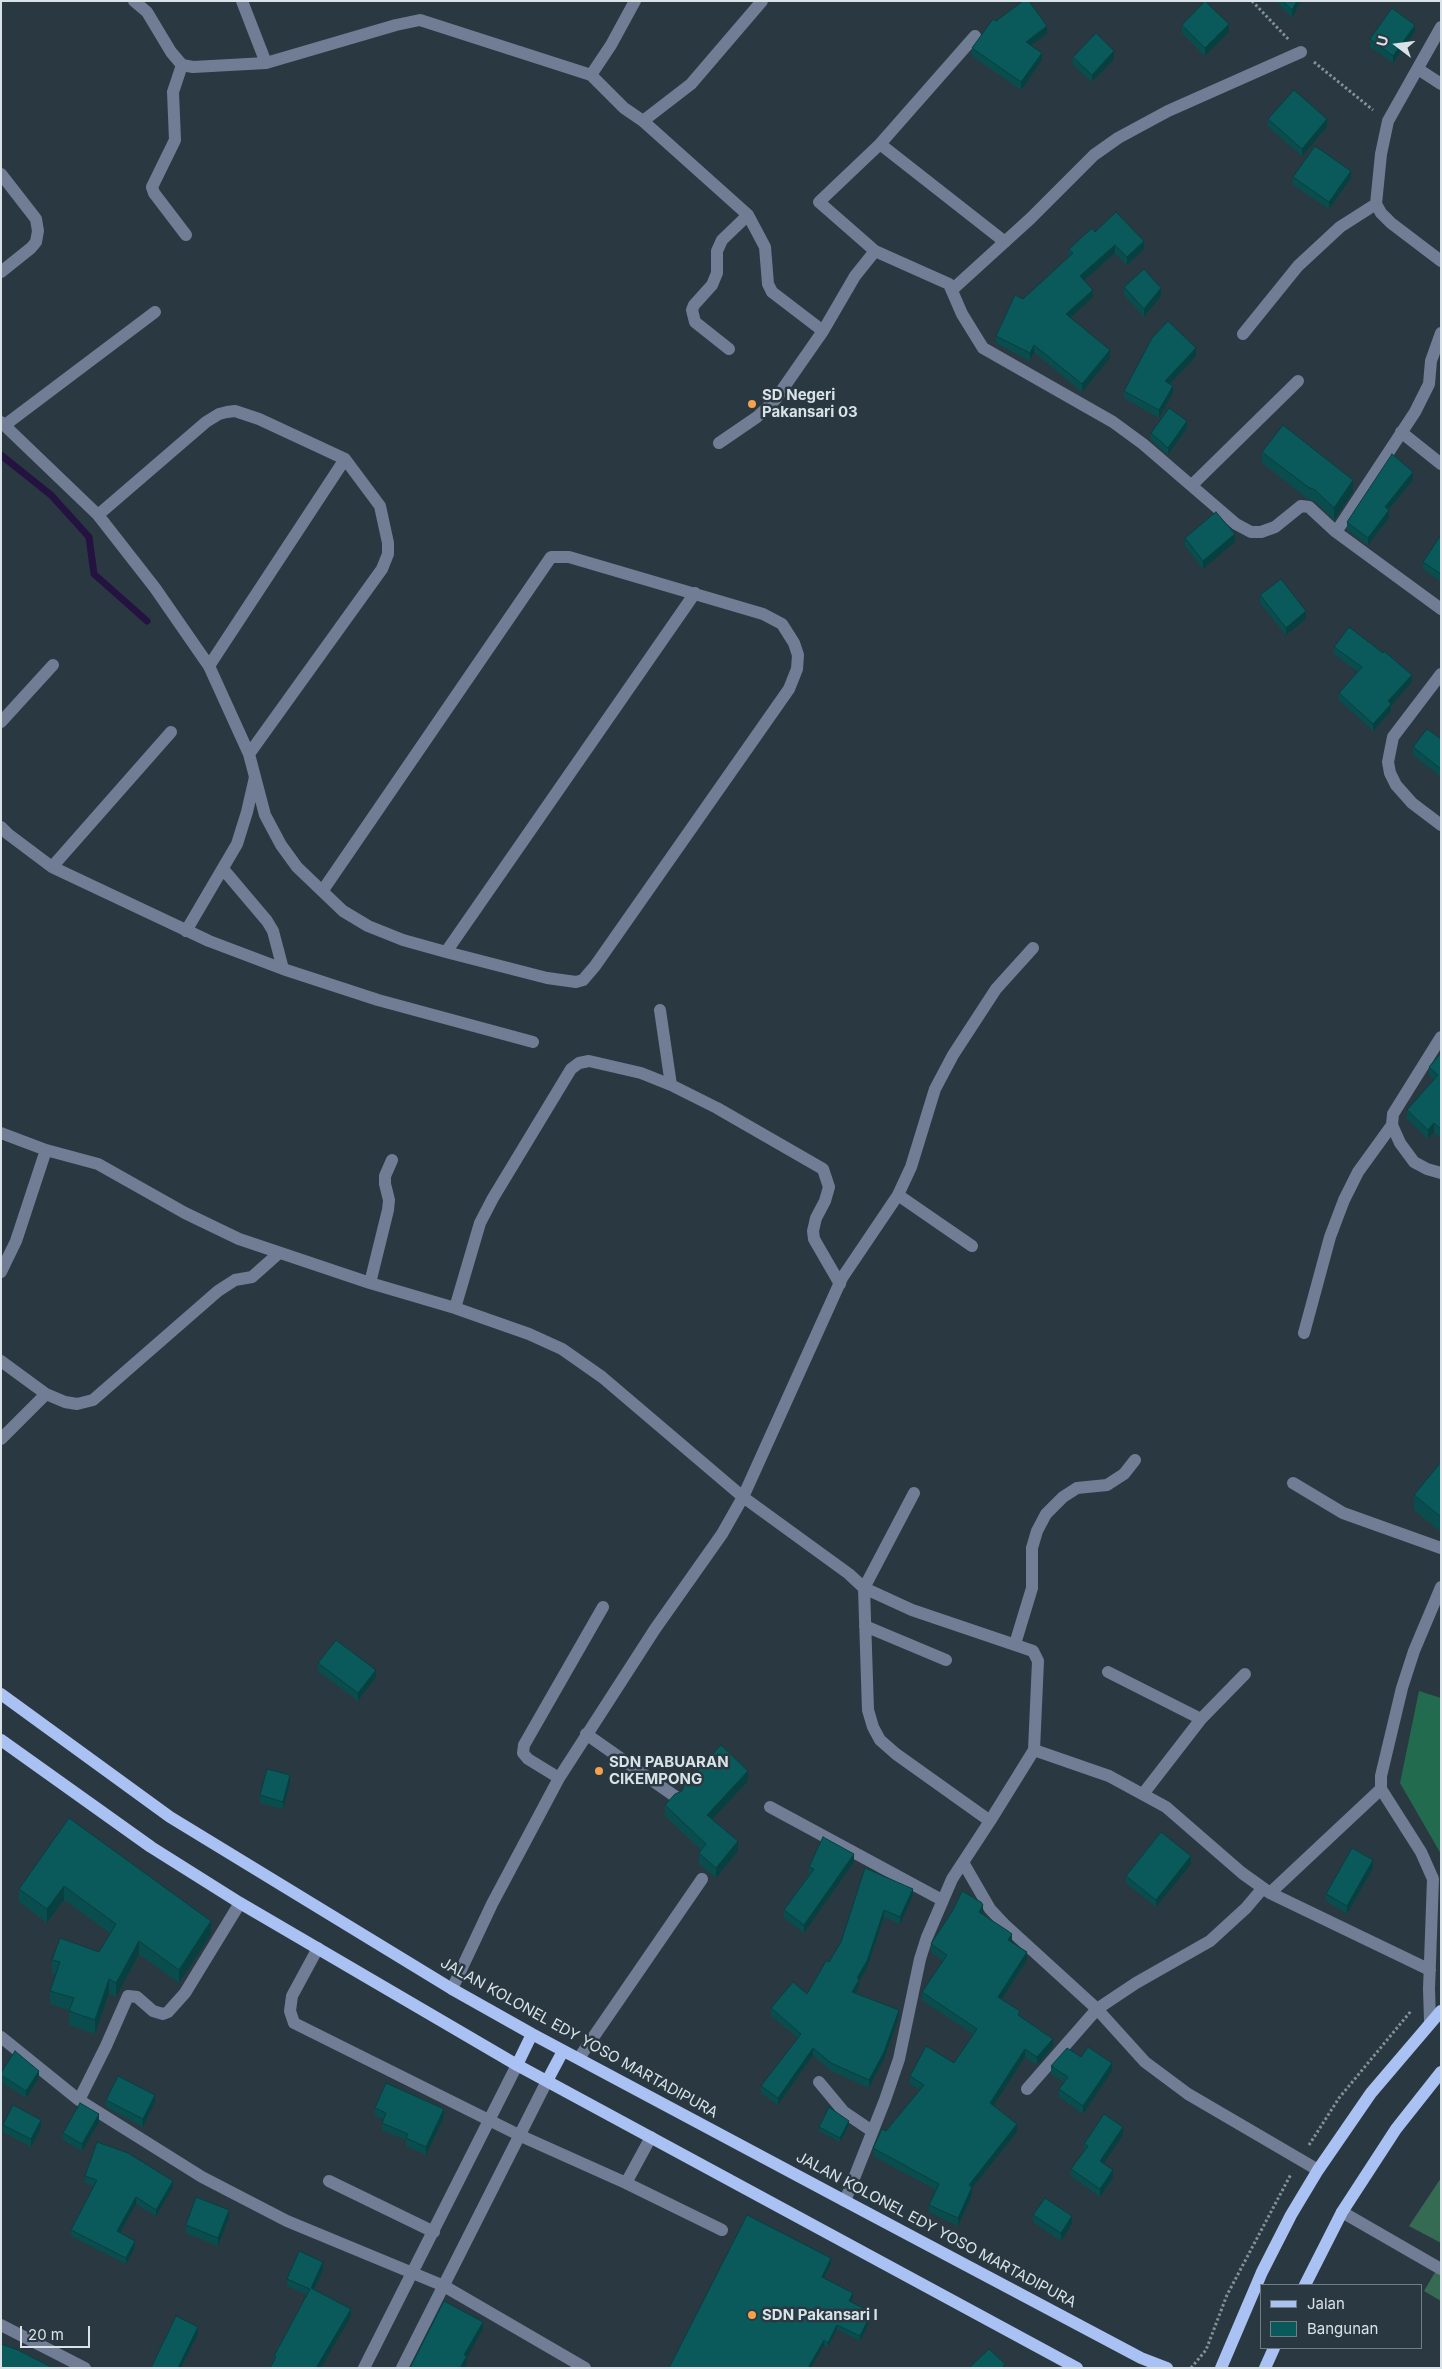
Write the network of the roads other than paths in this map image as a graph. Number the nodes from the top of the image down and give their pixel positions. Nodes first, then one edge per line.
1 (134, 1) edge
2 (242, 1) edge
3 (635, 1) edge
4 (762, 1) edge
5 (1441, 27) edge
6 (975, 36) dead end
7 (1301, 52) road end
8 (266, 62) junction
9 (182, 65) junction
10 (1418, 69) junction
11 (591, 75) junction
12 (1441, 84) edge
13 (643, 121) junction
14 (880, 144) junction
15 (1, 174) edge
16 (1376, 204) junction
17 (748, 215) junction
18 (186, 235) dead end
19 (1005, 242) junction
20 (875, 251) junction
21 (1441, 261) edge
22 (1, 272) edge
23 (953, 289) junction
24 (155, 312) dead end
25 (823, 331) junction
26 (1441, 333) edge
27 (1243, 334) dead end
28 (729, 349) dead end
29 (1298, 381) dead end
30 (3, 424) edge
31 (1402, 432) junction
32 (719, 443) dead end
33 (345, 459) junction
34 (1441, 464) edge
35 (1192, 485) junction
36 (98, 515) junction
37 (1336, 532) junction
38 (695, 593) junction
39 (1441, 609) edge
40 (53, 665) dead end
41 (209, 666) junction
42 (1441, 674) edge
43 (1, 722) edge
44 (171, 732) dead end
45 (250, 754) junction
46 (255, 773) junction
47 (1441, 825) edge
48 (1, 827) edge
49 (52, 867) junction
50 (223, 869) junction
51 (323, 890) junction
52 (186, 930) junction
53 (1033, 948) dead end
54 (446, 952) junction
55 (283, 970) junction
56 (660, 1010) dead end
57 (1441, 1037) edge
58 (533, 1042) dead end
59 (672, 1085) junction
60 (1392, 1125) junction
61 (1, 1133) edge
62 (46, 1150) junction
63 (392, 1160) dead end
64 (1441, 1173) edge
65 (898, 1195) junction
66 (972, 1246) dead end
67 (279, 1253) junction
68 (1, 1272) edge
69 (370, 1283) junction
70 (840, 1284) junction
71 (456, 1308) junction
72 (1304, 1333) dead end
73 (1, 1361) edge
74 (46, 1394) junction
75 (1, 1439) edge
76 (1135, 1460) dead end
77 (1293, 1483) dead end
78 (914, 1493) dead end
79 (743, 1497) junction
80 (1441, 1548) edge
81 (1441, 1587) edge
82 (864, 1588) junction
83 (603, 1607) dead end
84 (865, 1626) junction
85 (1015, 1644) junction
86 (946, 1660) dead end
87 (1108, 1672) dead end
88 (1246, 1674) dead end
89 (1, 1694) edge
90 (1201, 1719) junction
91 (586, 1734) junction
92 (1, 1740) edge
93 (1034, 1750) junction
94 (559, 1778) junction
95 (1381, 1789) junction
96 (1143, 1794) junction
97 (676, 1797) edge
98 (770, 1807) dead end
99 (990, 1821) junction
100 (964, 1864) junction
101 (702, 1879) dead end
102 (1267, 1891) junction
103 (942, 1900) junction
104 (240, 1903) junction
105 (318, 1948) junction
106 (1430, 1970) junction
107 (452, 1989) junction
108 (1097, 2009) junction
109 (1441, 2011) edge
110 (1430, 2021) junction
111 (532, 2034) junction
112 (1, 2037) edge
113 (563, 2050) junction
114 (579, 2058) junction
115 (517, 2065) junction
116 (1441, 2072) edge
117 (548, 2081) junction
118 (818, 2082) dead end
119 (1027, 2089) dead end
120 (79, 2100) junction
121 (489, 2119) junction
122 (872, 2131) junction
123 (521, 2136) junction
124 (651, 2137) junction
125 (1318, 2170) junction
126 (330, 2181) dead end
127 (626, 2183) junction
128 (845, 2201) junction
129 (1342, 2212) junction
130 (722, 2230) dead end
131 (434, 2232) junction
132 (1441, 2270) edge
133 (414, 2272) junction
134 (1306, 2284) edge
135 (444, 2286) junction
136 (1, 2325) edge
137 (1274, 2349) edge
138 (85, 2368) edge
139 (364, 2368) edge
140 (402, 2368) edge
141 (586, 2368) edge
142 (1076, 2368) edge
143 (1167, 2368) edge
144 (1221, 2368) edge
145 (1265, 2368) edge

1 - 9 street
2 - 8 street
3 - 11 street
4 - 13 street
5 - 10 street
6 - 14 street
7 - 19 street
8 - 9 street
8 - 11 street
9 - 18 street
10 - 12 street
10 - 16 street
11 - 13 street
13 - 17 street
14 - 19 street
14 - 20 street
15 - 22 street
16 - 21 street
16 - 27 street
17 - 25 street
17 - 28 street
19 - 23 street
20 - 23 street
20 - 25 street
23 - 35 street
24 - 30 street
25 - 32 street
26 - 31 street
29 - 35 street
30 - 36 street
31 - 34 street
31 - 37 street
33 - 36 street
33 - 41 street
33 - 45 street
35 - 37 street
36 - 41 street
37 - 39 street
38 - 51 street
38 - 54 street
38 - 54 street
40 - 43 street
41 - 45 street
42 - 47 street
44 - 49 street
45 - 46 street
46 - 50 street
46 - 51 street
48 - 49 street
49 - 52 street
50 - 52 street
50 - 55 street
51 - 54 street
52 - 55 street
53 - 65 street
55 - 58 street
56 - 59 street
57 - 60 street
59 - 70 street
59 - 71 street
60 - 64 street
60 - 72 street
61 - 62 street
62 - 67 street
62 - 68 street
63 - 69 street
65 - 66 street
65 - 70 street
67 - 69 street
67 - 74 street
69 - 71 street
70 - 79 street
71 - 79 street
73 - 74 street
74 - 75 street
76 - 85 street
77 - 80 street
78 - 82 street
79 - 82 street
79 - 91 street
81 - 95 street
82 - 84 street
82 - 85 street
83 - 94 street
84 - 86 street
84 - 99 street
85 - 93 street
87 - 90 street
88 - 90 street
89 - 107 main road, JALAN KOLONEL EDY YOSO MARTADIPURA
90 - 96 street
91 - 94 street
91 - 97 street
92 - 104 main road
93 - 96 street
93 - 99 street
94 - 107 street
95 - 102 street
95 - 106 street
96 - 102 street
98 - 103 street
99 - 100 street
100 - 103 street
100 - 108 street
101 - 114 street
102 - 106 street
102 - 108 street
103 - 122 street
104 - 105 main road
104 - 120 street
105 - 115 main road
105 - 121 street
106 - 110 street
107 - 111 main road, JALAN KOLONEL EDY YOSO MARTADIPURA
108 - 119 street
108 - 125 street
109 - 110 main road
110 - 125 main road
111 - 113 main road, JALAN KOLONEL EDY YOSO MARTADIPURA
111 - 115 main road
112 - 120 street
113 - 114 main road, JALAN KOLONEL EDY YOSO MARTADIPURA
113 - 117 main road
114 - 128 main road, JALAN KOLONEL EDY YOSO MARTADIPURA
115 - 117 main road
115 - 121 street
116 - 129 main road
117 - 123 street
117 - 124 main road
118 - 122 street
120 - 133 street
121 - 123 street
121 - 131 street
122 - 128 street
123 - 127 street
123 - 135 street
124 - 127 street
124 - 142 main road
125 - 144 main road
126 - 131 street
127 - 130 street
128 - 143 main road, JALAN KOLONEL EDY YOSO MARTADIPURA
129 - 132 street
129 - 134 main road
131 - 133 street
133 - 135 street
133 - 139 street
135 - 140 street
135 - 141 street
136 - 138 street
137 - 145 main road

